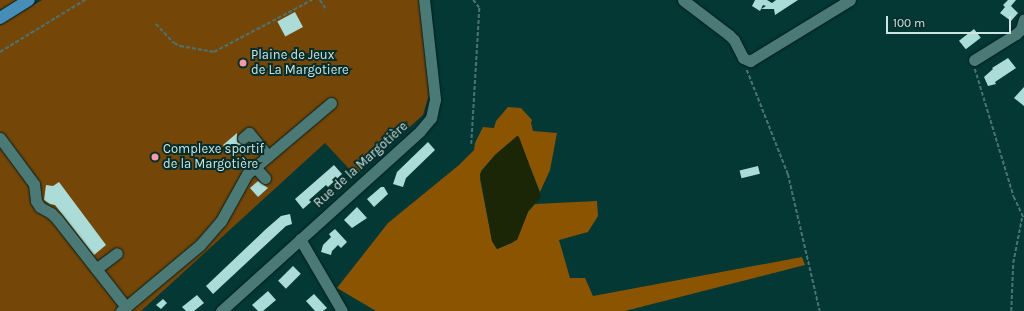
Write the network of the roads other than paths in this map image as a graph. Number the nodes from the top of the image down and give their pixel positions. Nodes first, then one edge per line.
1 (29, 0) edge
2 (424, 0) edge
3 (683, 0) edge
4 (850, 0) edge
5 (0, 18) edge
6 (1024, 19) edge
7 (974, 60) road end
8 (331, 103) dead end
9 (0, 138) edge
10 (243, 138) dead end
11 (268, 156) junction
12 (255, 167) junction
13 (264, 178) dead end
14 (300, 239) junction
15 (117, 253) dead end
16 (96, 269) junction
17 (124, 309) edge
18 (220, 311) edge
19 (342, 311) edge

1 - 5 main road
2 - 14 street, Rue de la Margotière
3 - 4 street
6 - 7 street
8 - 11 street
9 - 16 street
10 - 11 street
11 - 12 street
12 - 13 street
12 - 17 street
14 - 18 street, Rue de la Margotière
14 - 19 street
15 - 16 street
16 - 17 street

